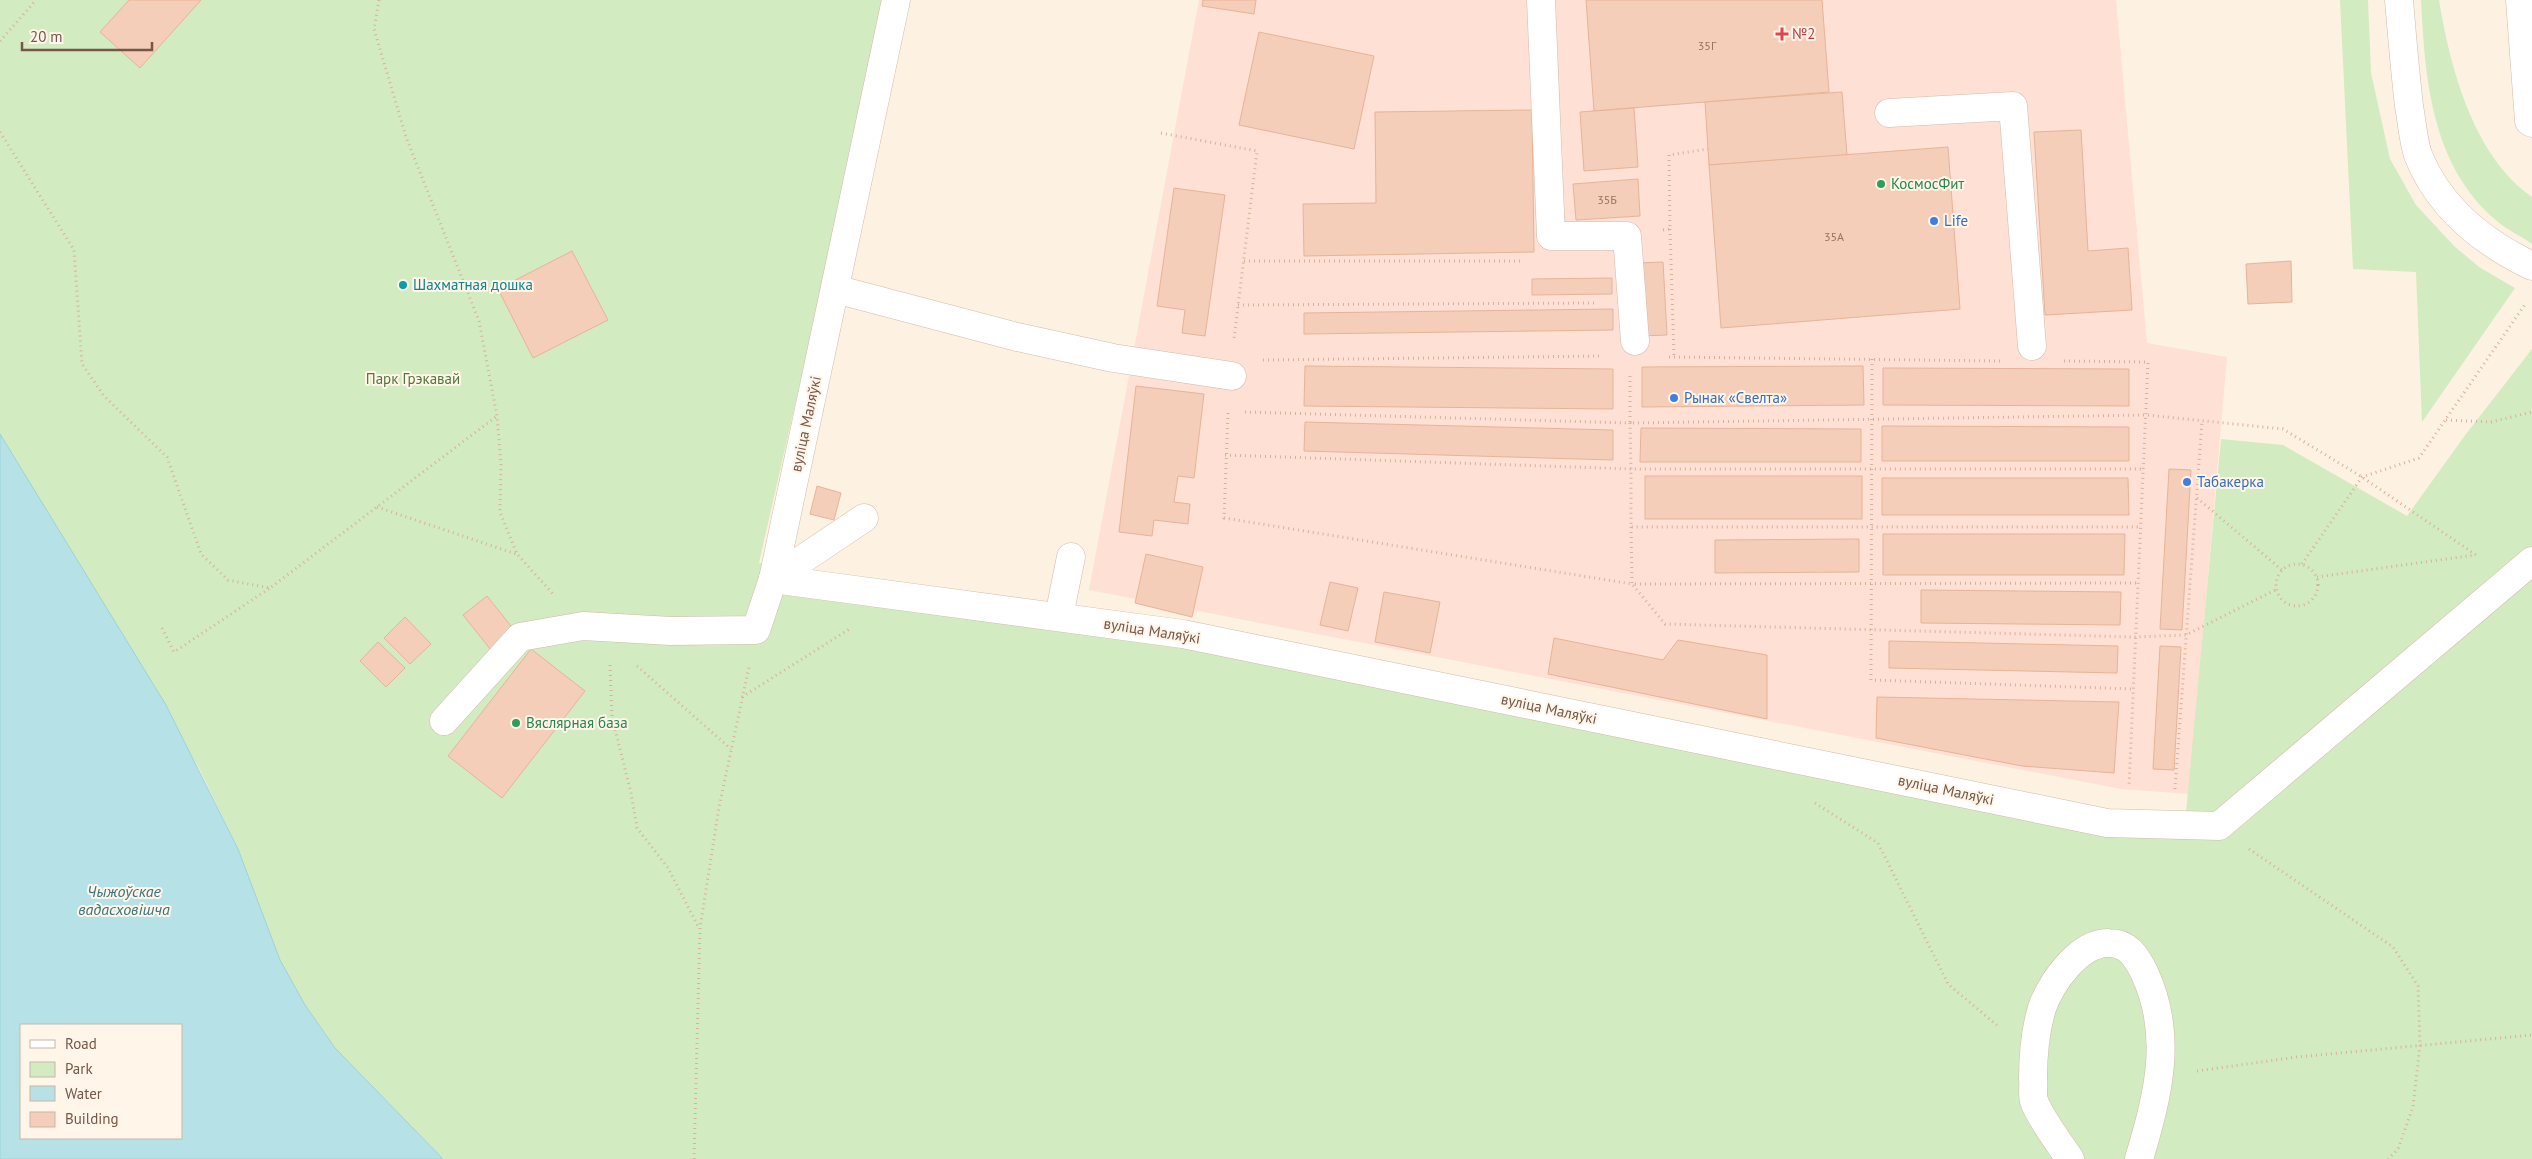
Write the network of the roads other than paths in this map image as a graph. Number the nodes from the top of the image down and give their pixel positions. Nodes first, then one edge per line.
1 (896, 0) edge
2 (1541, 0) edge
3 (2399, 0) edge
4 (2520, 0) edge
5 (1889, 113) dead end
6 (2532, 123) edge
7 (2532, 266) edge
8 (835, 289) junction
9 (1635, 341) dead end
10 (2021, 353) road end
11 (1232, 376) dead end
12 (864, 518) dead end
13 (1071, 557) dead end
14 (2532, 561) edge
15 (773, 578) junction
16 (1059, 616) junction
17 (444, 721) dead end
18 (2070, 1159) edge
19 (2139, 1159) edge

1 - 8 street, вуліца Маляўкі
2 - 9 street
3 - 7 street
4 - 6 street
5 - 10 street
8 - 11 street
8 - 15 street, вуліца Маляўкі
12 - 15 street
13 - 16 street
14 - 16 street, вуліца Маляўкі
15 - 16 street, вуліца Маляўкі
15 - 17 street
18 - 19 street

